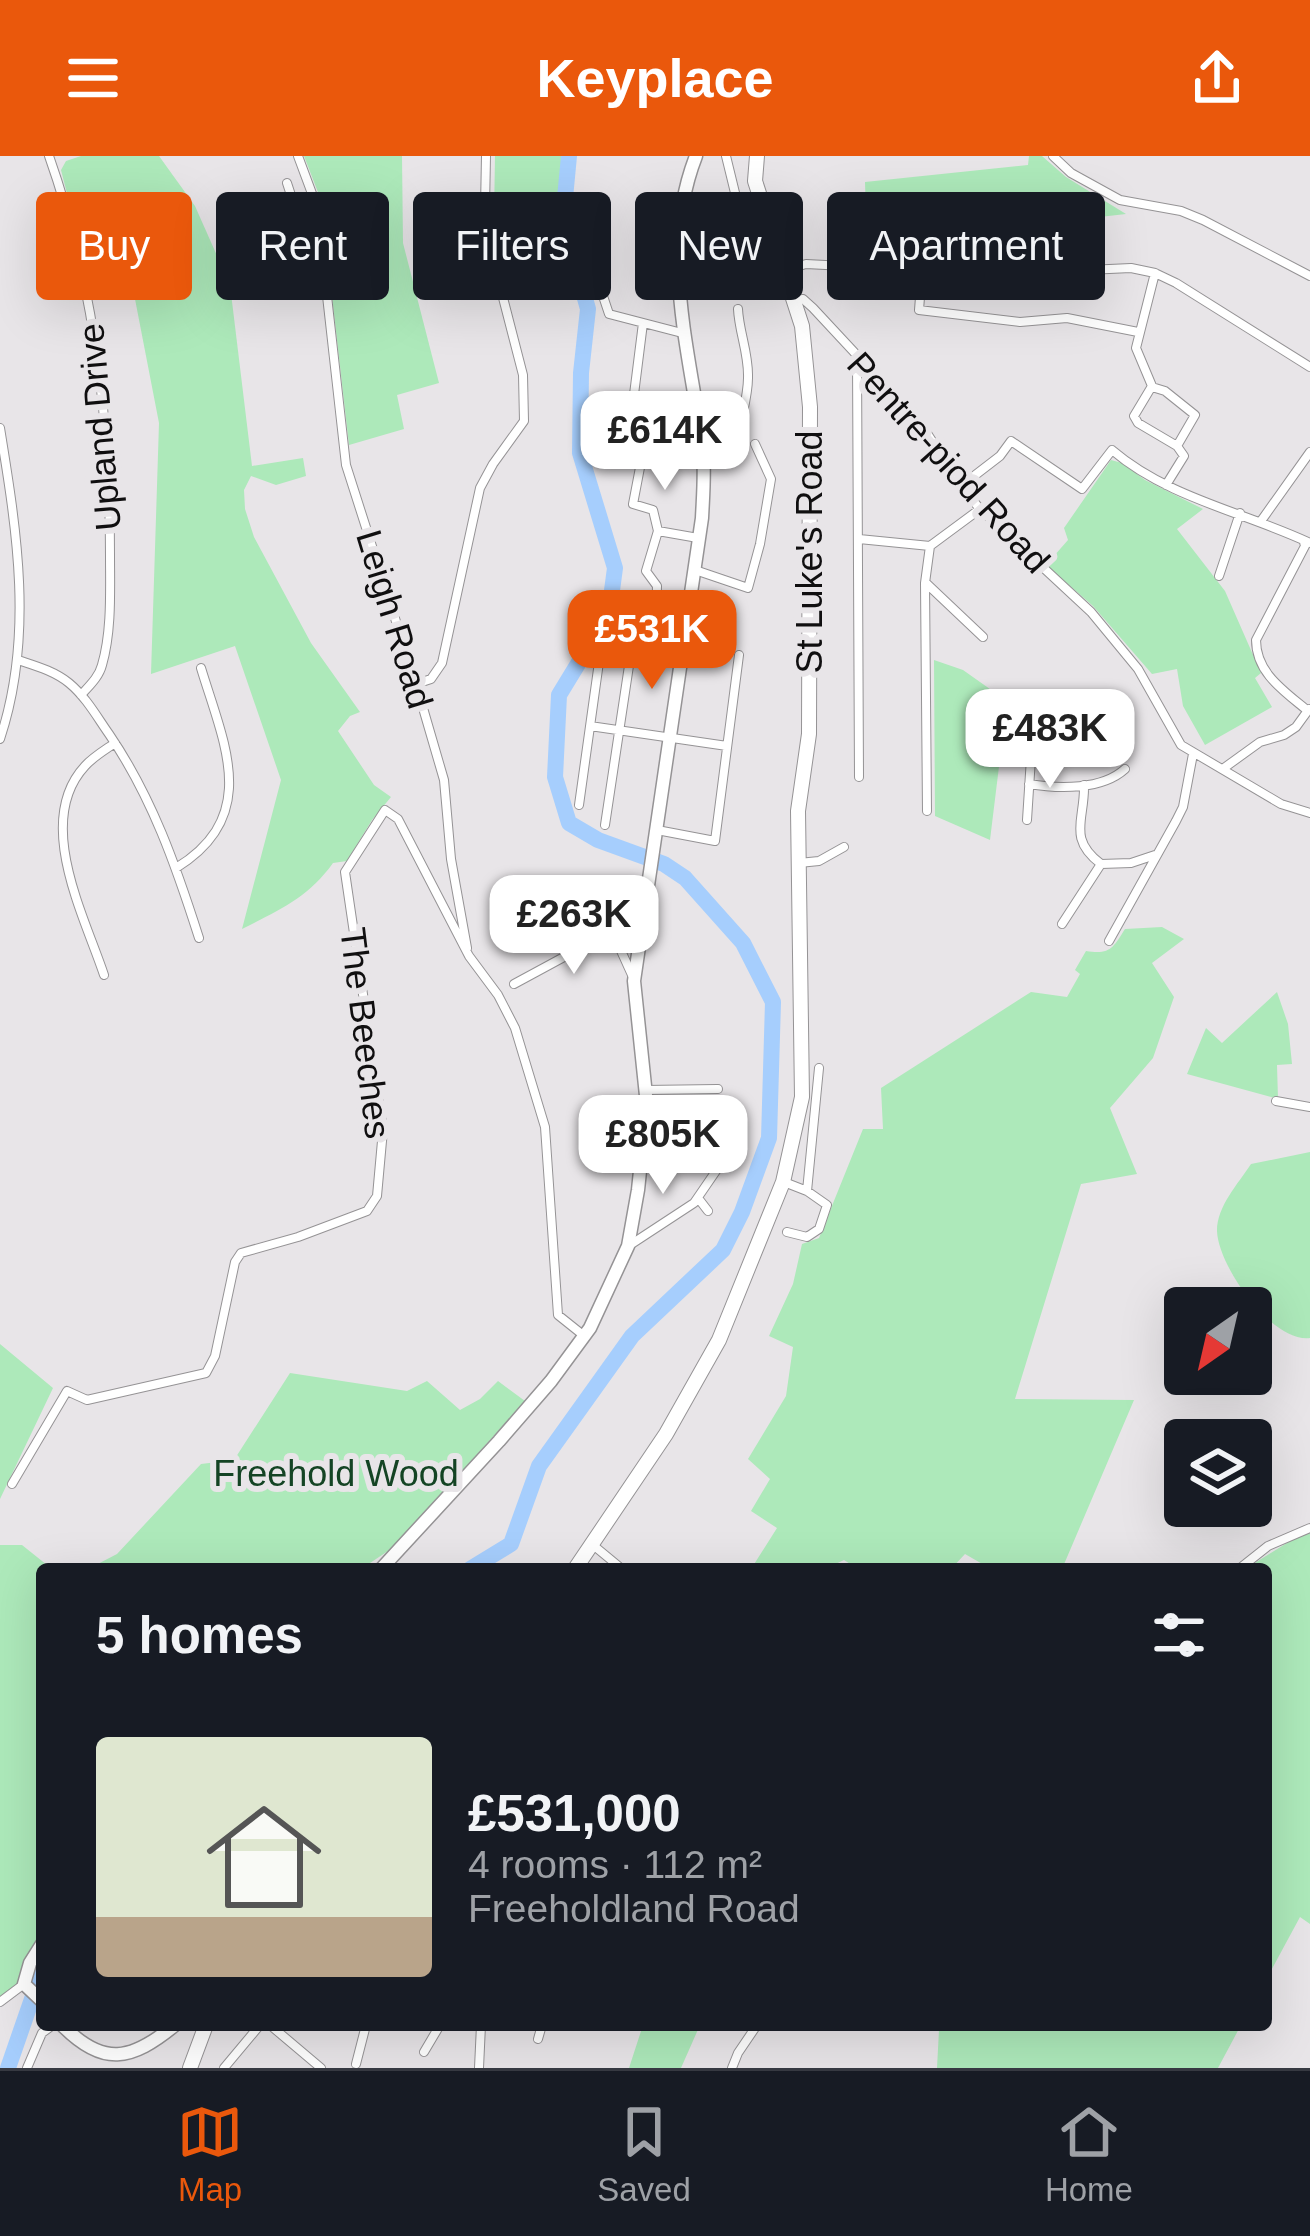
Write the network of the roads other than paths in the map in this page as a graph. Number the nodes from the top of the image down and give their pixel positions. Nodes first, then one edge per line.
1 (66, 156) edge
2 (298, 156) edge
3 (486, 156) edge
4 (696, 156) edge
5 (725, 156) edge
6 (757, 156) edge
7 (1053, 156) edge
8 (50, 159) edge
9 (287, 182) dead end
10 (290, 192) edge
11 (311, 192) edge
12 (734, 192) edge
13 (759, 192) edge
14 (1105, 269) edge
15 (1155, 273) junction
16 (1310, 276) edge
17 (803, 299) edge
18 (327, 300) edge
19 (604, 300) edge
20 (795, 300) edge
21 (920, 300) edge
22 (738, 309) dead end
23 (643, 323) junction
24 (1138, 332) junction
25 (682, 333) junction
26 (857, 357) junction
27 (1310, 367) edge
28 (1152, 387) junction
29 (698, 422) junction
30 (0, 432) edge
31 (629, 434) dead end
32 (755, 444) dead end
33 (1177, 446) junction
34 (1310, 452) edge
35 (642, 458) dead end
36 (1166, 485) junction
37 (961, 486) junction
38 (980, 509) junction
39 (1240, 513) junction
40 (1261, 521) junction
41 (658, 531) junction
42 (699, 539) junction
43 (859, 539) junction
44 (1307, 542) edge
45 (930, 546) junction
46 (695, 570) junction
47 (1220, 576) dead end
48 (925, 583) junction
49 (634, 630) dead end
50 (983, 637) dead end
51 (739, 655) dead end
52 (630, 658) dead end
53 (18, 660) junction
54 (599, 662) dead end
55 (201, 668) dead end
56 (416, 684) junction
57 (81, 695) junction
58 (1309, 709) edge
59 (590, 726) junction
60 (620, 730) junction
61 (670, 737) junction
62 (0, 739) edge
63 (115, 743) junction
64 (727, 746) junction
65 (1193, 754) junction
66 (1031, 758) dead end
67 (1224, 768) junction
68 (1125, 769) dead end
69 (859, 777) dead end
70 (1029, 784) junction
71 (1084, 785) junction
72 (579, 805) dead end
73 (927, 812) dead end
74 (1310, 813) edge
75 (1027, 820) dead end
76 (605, 825) dead end
77 (656, 830) junction
78 (844, 847) dead end
79 (1156, 854) junction
80 (799, 863) junction
81 (1101, 864) junction
82 (176, 868) junction
83 (593, 889) dead end
84 (1062, 924) dead end
85 (612, 931) junction
86 (199, 938) dead end
87 (1109, 941) dead end
88 (469, 956) junction
89 (104, 974) dead end
90 (634, 981) junction
91 (514, 984) dead end
92 (819, 1068) dead end
93 (718, 1089) dead end
94 (645, 1090) junction
95 (1276, 1101) dead end
96 (1310, 1107) edge
97 (718, 1168) dead end
98 (783, 1181) junction
99 (807, 1191) junction
100 (698, 1198) junction
101 (708, 1211) dead end
102 (787, 1232) dead end
103 (628, 1246) junction
104 (584, 1336) junction
105 (12, 1484) dead end
106 (1310, 1528) edge
107 (592, 1544) junction
108 (387, 1563) edge
109 (579, 1563) edge
110 (615, 1563) edge
111 (1246, 1563) edge
112 (36, 1954) edge
113 (33, 1993) edge
114 (0, 2002) edge
115 (47, 2031) edge
116 (67, 2031) edge
117 (166, 2031) edge
118 (204, 2031) edge
119 (255, 2031) edge
120 (277, 2031) edge
121 (364, 2031) edge
122 (436, 2031) edge
123 (481, 2031) edge
124 (540, 2031) edge
125 (754, 2031) edge
126 (538, 2039) dead end
127 (424, 2052) dead end
128 (104, 2062) edge
129 (356, 2064) dead end
130 (27, 2068) edge
131 (190, 2068) edge
132 (224, 2068) edge
133 (321, 2068) edge
134 (478, 2068) edge
135 (732, 2068) edge

1 - 8 street
2 - 11 street, Leigh Road
3 - 56 street
4 - 25 main road
5 - 12 street
6 - 13 main road, St Luke's Road
7 - 16 street
8 - 57 street, Upland Drive
9 - 10 street, Leigh Road
14 - 15 street
15 - 24 street
15 - 27 street
17 - 26 street, Pentre-piod Road
18 - 56 street, Leigh Road
19 - 23 street
20 - 80 main road, St Luke's Road
21 - 24 street
22 - 29 street
23 - 25 street
23 - 31 street
24 - 28 street
25 - 29 main road
26 - 37 street, Pentre-piod Road
26 - 43 street
28 - 33 street
28 - 33 street
29 - 42 main road
30 - 53 street
32 - 46 street
33 - 36 street
34 - 40 street
35 - 41 street
36 - 37 street
36 - 39 street
37 - 38 street, Pentre-piod Road
38 - 45 street
38 - 65 street, Pentre-piod Road
39 - 40 street
39 - 47 street
40 - 44 street
41 - 42 street
41 - 49 street
42 - 46 main road
43 - 45 street
43 - 69 street
44 - 58 street
45 - 48 street
46 - 61 main road
48 - 50 street
48 - 73 street
51 - 64 street
52 - 60 street
53 - 57 street
53 - 62 street
54 - 59 street
55 - 82 street
56 - 88 street, Leigh Road
57 - 63 street
58 - 67 street
59 - 60 street
59 - 72 street
60 - 61 street
60 - 76 street
61 - 64 street
61 - 77 main road
63 - 82 street
63 - 89 street
64 - 77 street
65 - 67 street
65 - 79 street
66 - 70 street
67 - 74 street
68 - 71 street
70 - 71 street
70 - 75 street
71 - 81 street
77 - 90 main road
78 - 80 street
79 - 81 street
79 - 87 street
80 - 98 main road, St Luke's Road
81 - 84 street
82 - 86 street
83 - 85 street
85 - 90 street
85 - 91 street
88 - 104 street
88 - 105 street, The Beeches
90 - 94 main road
92 - 99 street
93 - 94 street
94 - 103 main road
95 - 96 street
97 - 100 street
98 - 99 street
98 - 107 main road, St Luke's Road
99 - 102 street
100 - 101 street
100 - 103 street
103 - 104 main road
104 - 108 main road
106 - 111 street
107 - 109 main road, St Luke's Road
107 - 110 street
112 - 113 main road
113 - 114 street
115 - 130 street
116 - 128 main road
117 - 128 main road
118 - 131 main road
119 - 132 street
120 - 133 street
121 - 129 street
122 - 127 street
123 - 134 street
124 - 126 street
125 - 135 street

